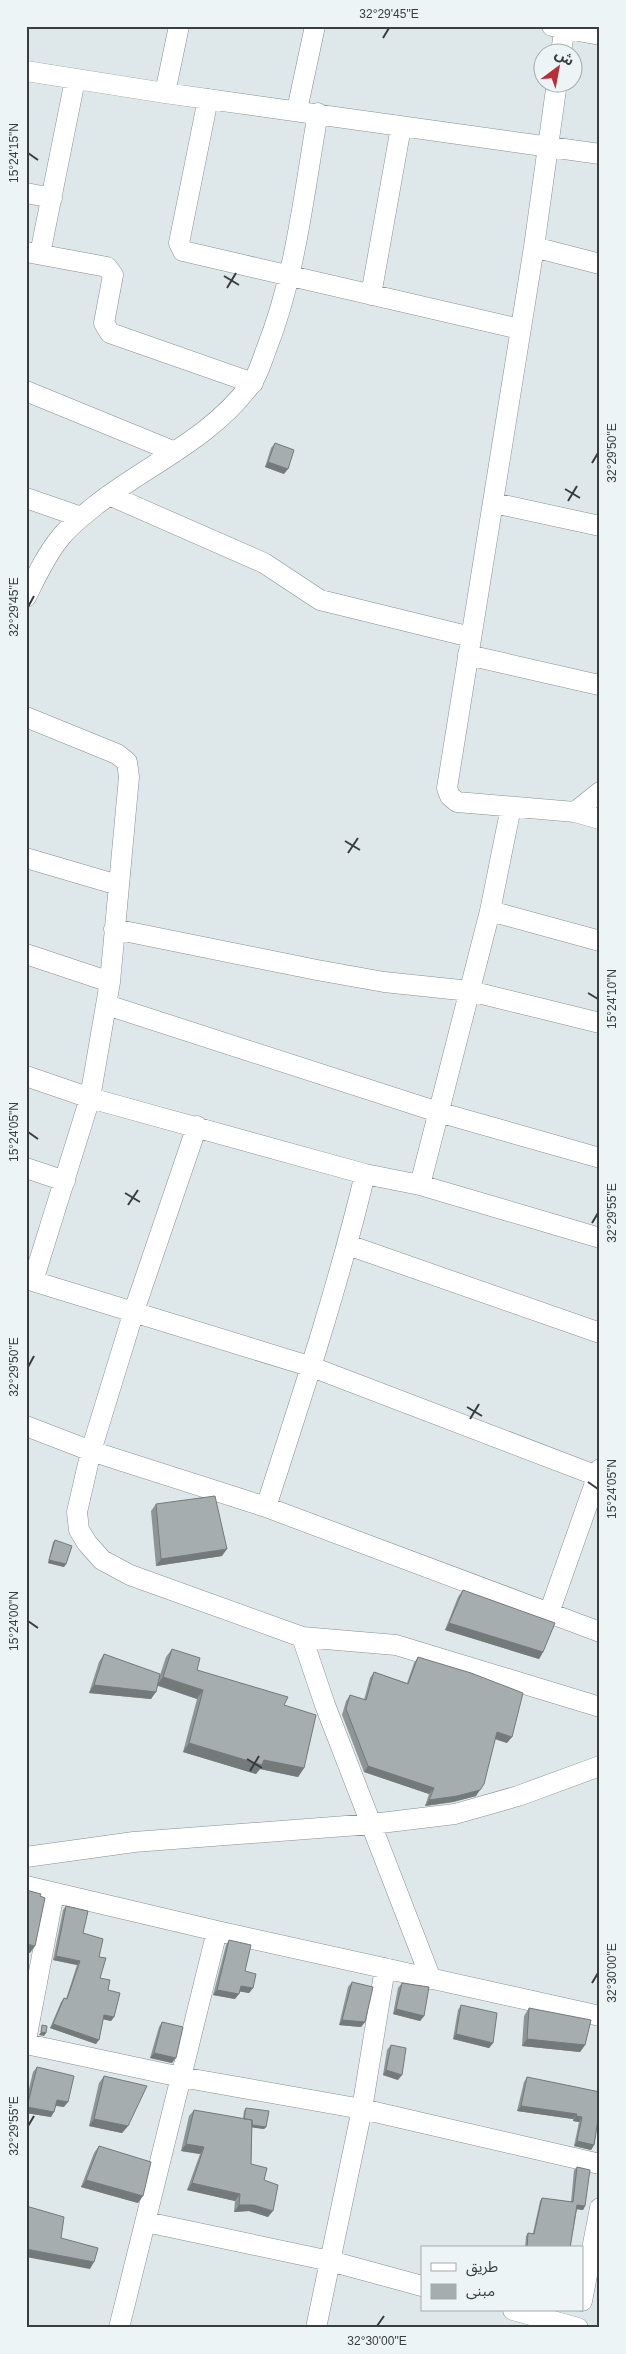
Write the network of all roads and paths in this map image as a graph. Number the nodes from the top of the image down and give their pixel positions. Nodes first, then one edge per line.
1 (179, 26) edge
2 (315, 26) edge
3 (561, 27) edge
4 (600, 34) edge
5 (561, 42) edge
6 (26, 71) edge
7 (75, 80) junction
8 (556, 92) edge
9 (165, 93) junction
10 (208, 99) junction
11 (297, 110) junction
12 (318, 113) junction
13 (401, 127) junction
14 (548, 147) junction
15 (600, 154) edge
16 (26, 193) edge
17 (52, 198) junction
18 (534, 248) junction
19 (33, 253) edge
20 (600, 264) edge
21 (289, 277) junction
22 (371, 295) junction
23 (520, 329) junction
24 (252, 383) junction
25 (26, 391) edge
26 (175, 452) junction
27 (109, 495) junction
28 (26, 498) edge
29 (494, 503) junction
30 (81, 517) junction
31 (600, 526) edge
32 (26, 597) edge
33 (470, 646) junction
34 (600, 684) edge
35 (26, 717) edge
36 (600, 792) edge
37 (511, 807) junction
38 (575, 812) junction
39 (600, 819) edge
40 (26, 858) edge
41 (118, 886) junction
42 (490, 911) junction
43 (114, 929) junction
44 (600, 941) edge
45 (26, 954) edge
46 (110, 982) junction
47 (470, 990) junction
48 (107, 1005) junction
49 (600, 1023) edge
50 (26, 1076) edge
51 (90, 1098) junction
52 (438, 1112) junction
53 (197, 1126) junction
54 (600, 1158) edge
55 (26, 1168) edge
56 (366, 1174) junction
57 (64, 1181) junction
58 (420, 1185) junction
59 (600, 1238) edge
60 (348, 1245) junction
61 (29, 1280) edge
62 (134, 1311) junction
63 (600, 1333) edge
64 (312, 1367) junction
65 (26, 1426) edge
66 (92, 1451) junction
67 (599, 1474) edge
68 (266, 1507) junction
69 (549, 1613) junction
70 (600, 1632) edge
71 (302, 1637) junction
72 (600, 1707) edge
73 (600, 1766) edge
74 (372, 1824) junction
75 (26, 1857) edge
76 (26, 1886) edge
77 (54, 1893) junction
78 (217, 1931) junction
79 (385, 1968) junction
80 (431, 1979) junction
81 (600, 2016) edge
82 (26, 2040) edge
83 (26, 2044) edge
84 (181, 2078) junction
85 (362, 2109) junction
86 (600, 2164) edge
87 (600, 2208) edge
88 (146, 2222) junction
89 (330, 2261) junction
90 (421, 2286) edge
91 (584, 2291) edge
92 (584, 2301) edge
93 (600, 2304) edge
94 (520, 2312) edge
95 (581, 2312) edge
96 (119, 2328) edge
97 (316, 2328) edge
98 (578, 2328) edge

1 - 9 street
2 - 11 street
3 - 4 street
3 - 5 street
6 - 7 street
7 - 9 street
7 - 17 street
8 - 14 street
9 - 10 street
10 - 11 street
10 - 21 street
11 - 12 street
12 - 13 street
12 - 21 street
13 - 14 street
13 - 22 street
14 - 15 street
14 - 18 street
16 - 17 street
17 - 19 street
18 - 20 street
18 - 23 street
19 - 24 street
21 - 22 street
21 - 24 street
22 - 23 street
23 - 29 street
24 - 26 street
25 - 26 street
26 - 27 street
27 - 30 street
27 - 33 street
28 - 30 street
29 - 31 street
29 - 33 street
30 - 32 street
33 - 34 street
33 - 37 street
35 - 41 street
36 - 38 street
37 - 38 street
37 - 42 street
38 - 39 street
40 - 41 street
41 - 43 street
42 - 44 street
42 - 47 street
43 - 46 street
43 - 47 street
45 - 46 street
46 - 48 street
47 - 49 street
47 - 52 street
48 - 51 street
48 - 52 street
50 - 51 street
51 - 53 street
51 - 57 street
52 - 54 street
52 - 58 street
53 - 56 street
53 - 62 street
55 - 57 street
56 - 58 street
56 - 60 street
57 - 61 street
58 - 59 street
60 - 63 street
60 - 64 street
61 - 62 street
62 - 64 street
62 - 66 street
64 - 67 street
64 - 68 street
65 - 66 street
66 - 68 street
66 - 71 street
67 - 69 street
68 - 69 street
69 - 70 street
71 - 72 street
71 - 74 street
73 - 74 street
74 - 75 street
74 - 80 street
76 - 77 street
77 - 78 street
77 - 82 street
78 - 79 street
78 - 84 street
79 - 80 street
79 - 85 street
80 - 81 street
83 - 84 street
84 - 85 street
84 - 88 street
85 - 86 street
85 - 89 street
87 - 91 street
88 - 89 street
88 - 96 street
89 - 90 street
89 - 97 street
92 - 93 street
94 - 98 street
95 - 98 street

